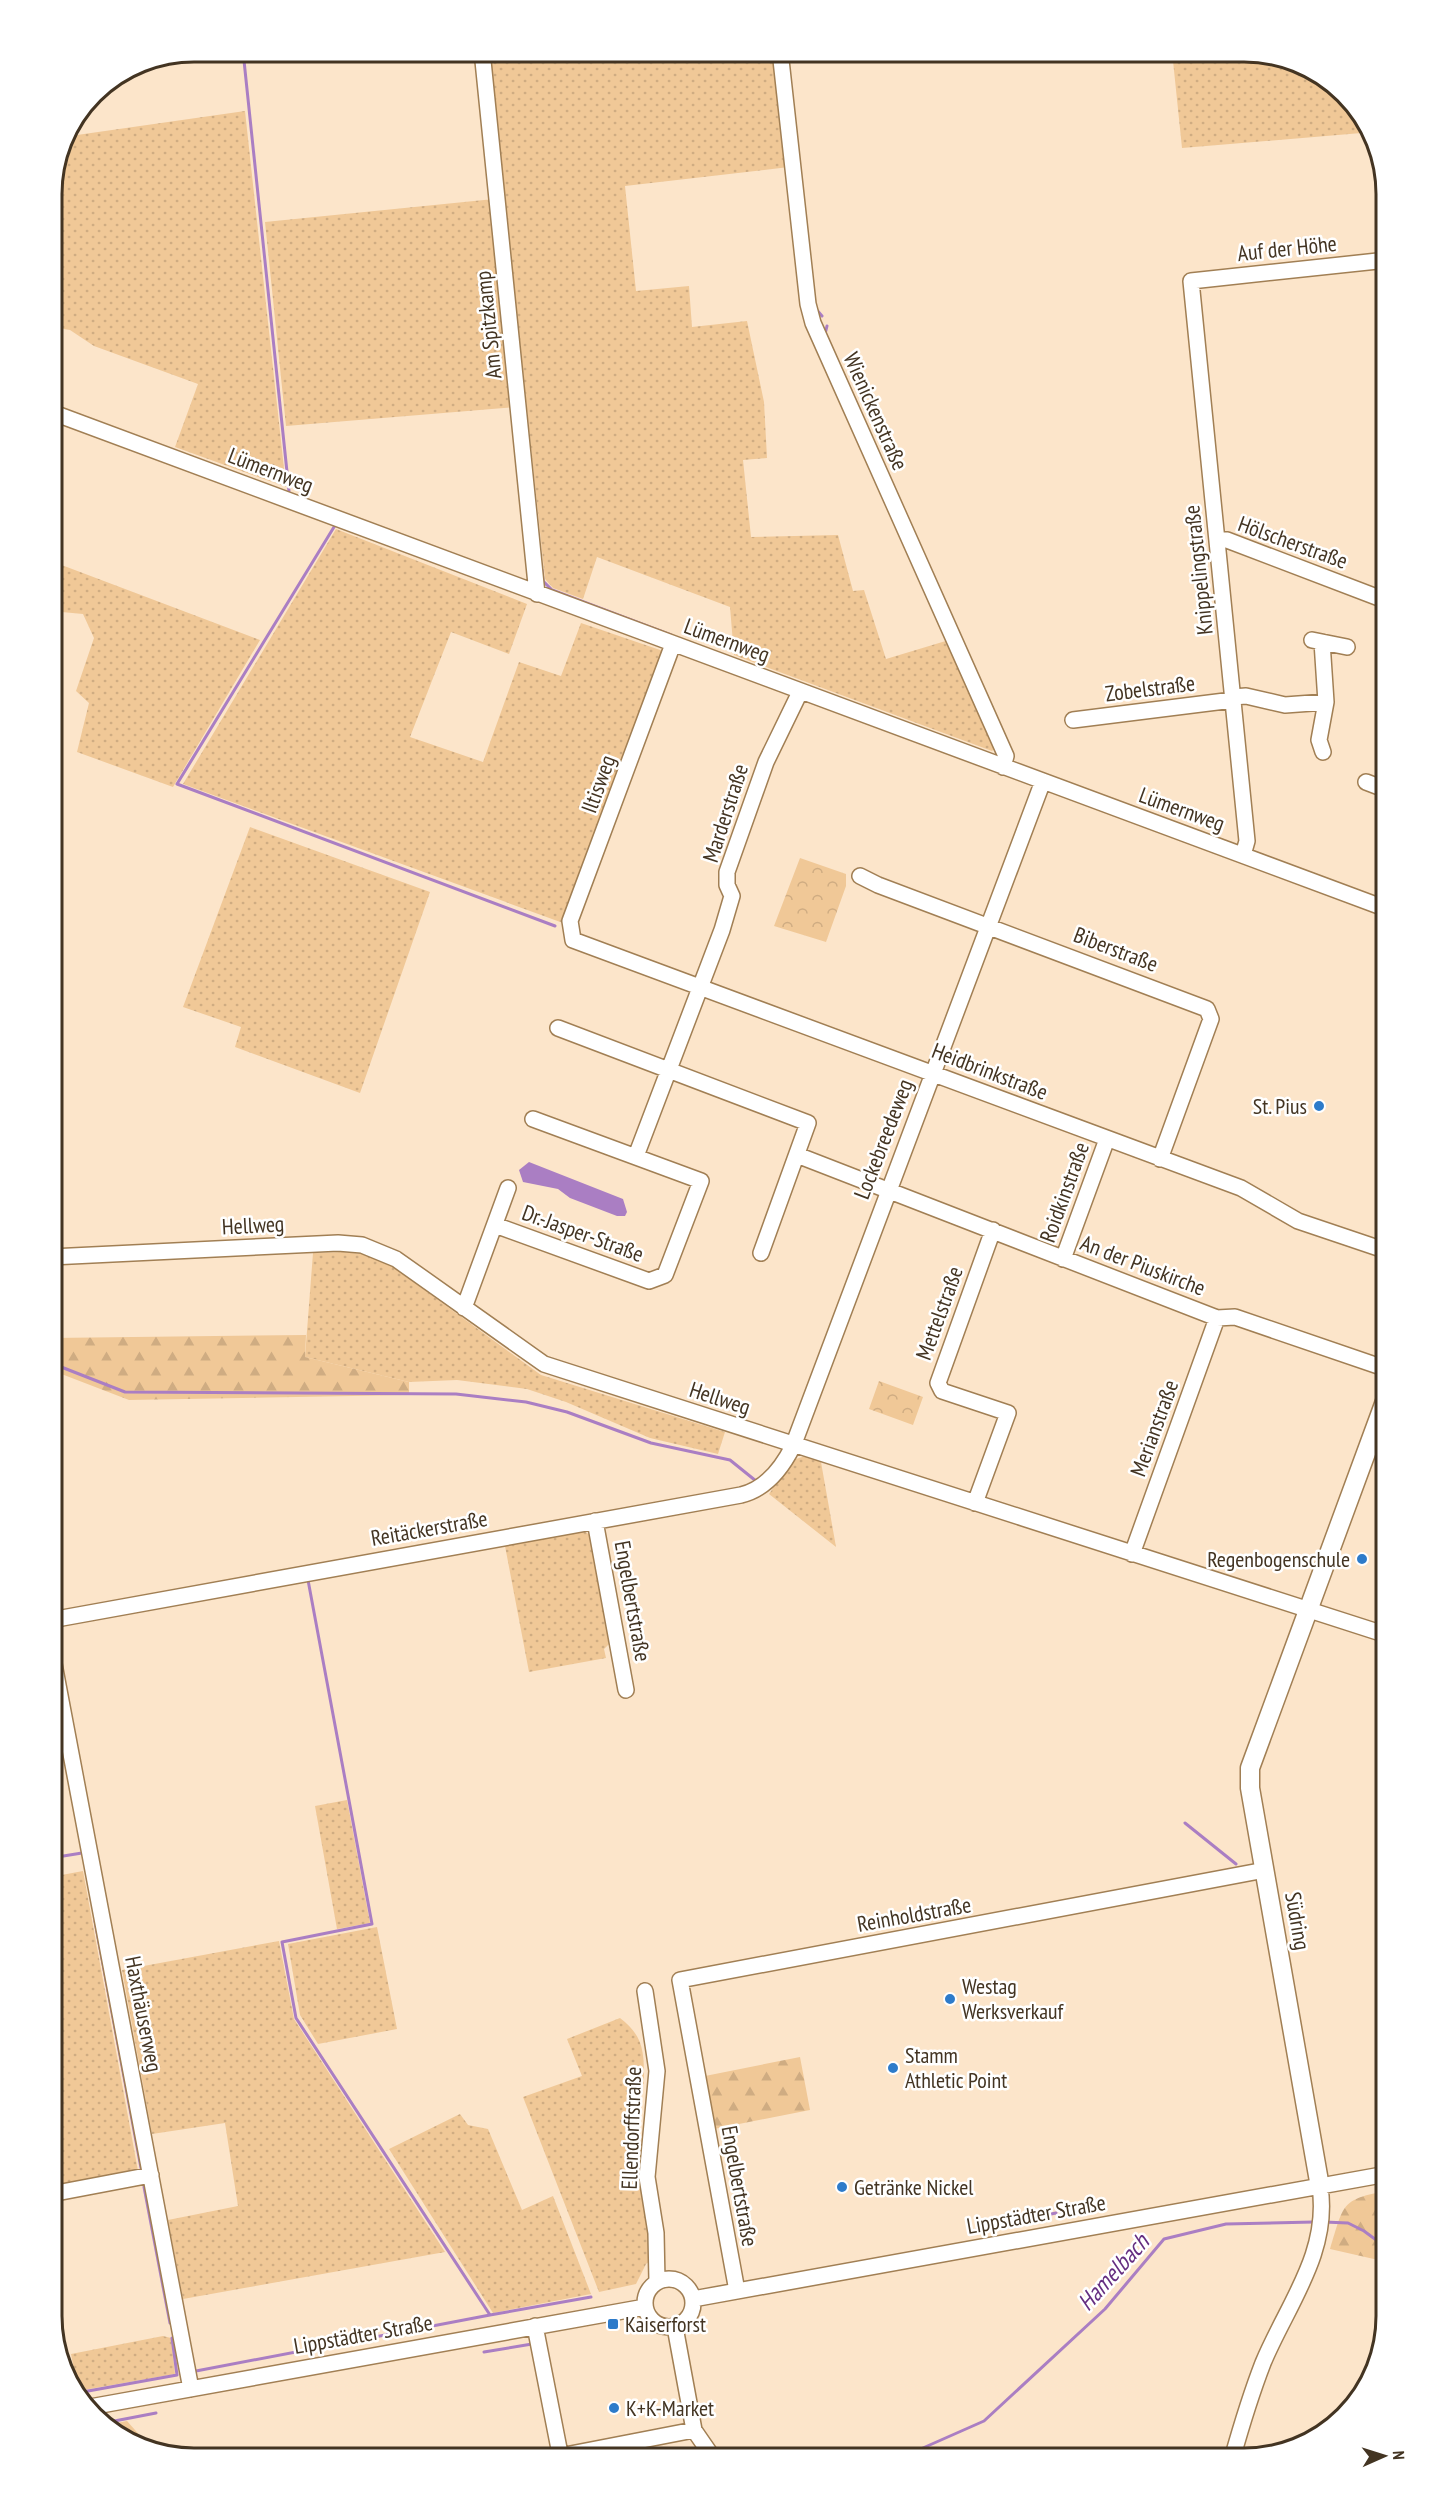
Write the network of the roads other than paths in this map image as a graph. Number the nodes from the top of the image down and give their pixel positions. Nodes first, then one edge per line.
1 (483, 62) edge
2 (781, 62) edge
3 (1376, 261) edge
4 (1191, 281) joint
5 (62, 416) edge
6 (1218, 539) junction
7 (537, 594) junction
8 (1376, 597) edge
9 (673, 644) junction
10 (1347, 646) dead end
11 (800, 692) junction
12 (1233, 699) junction
13 (1326, 702) junction
14 (1073, 720) dead end
15 (1323, 752) dead end
16 (1003, 766) junction
17 (1043, 781) junction
18 (1366, 782) dead end
19 (1376, 786) edge
20 (1243, 855) junction
21 (860, 876) dead end
22 (1376, 905) edge
23 (989, 926) junction
24 (573, 940) joint
25 (699, 986) junction
26 (558, 1028) dead end
27 (668, 1070) junction
28 (932, 1073) junction
29 (533, 1119) dead end
30 (1107, 1139) junction
31 (797, 1155) junction
32 (636, 1156) junction
33 (1160, 1159) junction
34 (508, 1188) dead end
35 (887, 1190) junction
36 (495, 1225) junction
37 (993, 1230) junction
38 (1376, 1247) edge
39 (761, 1253) dead end
40 (62, 1256) edge
41 (1064, 1259) junction
42 (464, 1308) junction
43 (1217, 1318) junction
44 (1376, 1365) edge
45 (1376, 1425) edge
46 (793, 1446) junction
47 (975, 1503) junction
48 (596, 1521) junction
49 (1132, 1554) junction
50 (1307, 1609) junction
51 (62, 1618) edge
52 (1376, 1631) edge
53 (626, 1690) dead end
54 (62, 1706) edge
55 (1265, 1870) junction
56 (645, 1991) dead end
57 (700, 2088) joint
58 (151, 2175) junction
59 (1376, 2176) edge
60 (1320, 2187) junction
61 (62, 2192) edge
62 (665, 2280) junction
63 (737, 2291) junction
64 (693, 2299) junction
65 (645, 2307) junction
66 (535, 2326) junction
67 (675, 2326) junction
68 (191, 2389) junction
69 (96, 2406) edge
70 (694, 2430) junction
71 (558, 2448) edge
72 (608, 2448) edge
73 (706, 2448) edge
74 (1236, 2448) edge

1 - 7 street, Am Spitzkamp
2 - 16 street, Wienickenstraße
3 - 4 street, Auf der Höhe
4 - 6 street, Knippelingstraße
5 - 7 street, Lümernweg
6 - 8 street, Hölscherstraße
6 - 12 street, Knippelingstraße
7 - 9 street, Lümernweg
9 - 11 street, Lümernweg
9 - 24 street, Iltisweg
10 - 13 street
11 - 16 street, Lümernweg
11 - 25 street, Marderstraße
12 - 13 street, Zobelstraße
12 - 14 street, Zobelstraße
12 - 20 street, Knippelingstraße
13 - 15 street
16 - 17 street, Lümernweg
17 - 20 street, Lümernweg
17 - 23 street, Lockebreedeweg
18 - 19 street
20 - 22 street, Lümernweg
21 - 23 street, Biberstraße
23 - 28 street, Lockebreedeweg
23 - 33 street, Biberstraße
24 - 25 street, Heidbrinkstraße
25 - 27 street, Marderstraße
25 - 28 street, Heidbrinkstraße
26 - 27 street
27 - 31 street
27 - 32 street, Marderstraße
28 - 30 street, Heidbrinkstraße
28 - 35 street, Lockebreedeweg
29 - 32 street
30 - 33 street, Heidbrinkstraße
30 - 41 street, Roidkinstraße
31 - 35 street, An der Piuskirche
31 - 39 street
32 - 36 street, Dr.-Jasper-Straße
33 - 38 street, Heidbrinkstraße
34 - 36 street, Dr.-Jasper-Straße
35 - 37 street, An der Piuskirche
35 - 46 street, Lockebreedeweg
36 - 42 street, Dr.-Jasper-Straße
37 - 41 street, An der Piuskirche
37 - 47 street, Mettelstraße
40 - 42 street, Hellweg
41 - 43 street, An der Piuskirche
42 - 46 street, Hellweg
43 - 44 street, An der Piuskirche
43 - 49 street, Merianstraße
45 - 50 main road, Südring
46 - 47 street, Hellweg
46 - 48 street, Reitäckerstraße
47 - 49 street, Hellweg
48 - 51 street, Reitäckerstraße
48 - 53 street, Engelbertstraße
49 - 50 street, Hellweg
50 - 52 street, Hellweg
50 - 55 main road, Südring
54 - 58 street, Haxthäuserweg
55 - 57 street, Reinholdstraße
55 - 60 main road, Südring
56 - 62 street, Ellendorffstraße
57 - 63 street, Engelbertstraße
58 - 61 street
58 - 68 street, Haxthäuserweg
59 - 60 street, Lippstädter Straße
60 - 63 street, Lippstädter Straße
60 - 74 street, Südring
62 - 64 street
62 - 65 street
63 - 64 street, Lippstädter Straße
64 - 67 street
65 - 66 street, Lippstädter Straße
65 - 67 street
66 - 68 street, Lippstädter Straße
66 - 71 street
67 - 70 street
68 - 69 street, Lippstädter Straße
70 - 72 street
70 - 73 street

